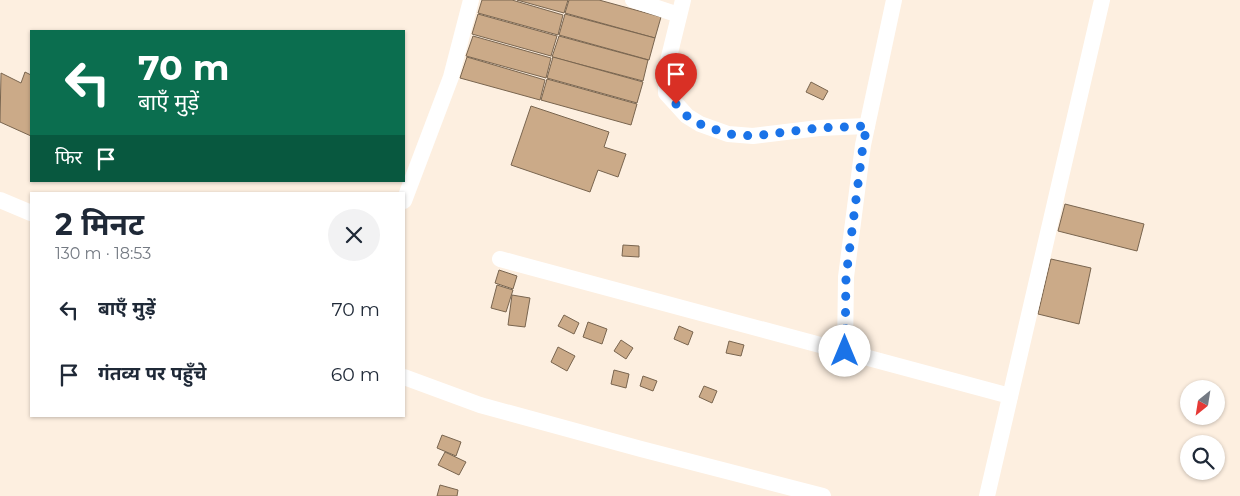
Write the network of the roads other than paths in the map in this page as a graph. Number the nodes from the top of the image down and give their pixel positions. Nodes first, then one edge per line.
1 (471, 0) edge
2 (633, 0) edge
3 (894, 0) edge
4 (1102, 0) edge
5 (681, 7) edge
6 (867, 126) junction
7 (405, 198) edge
8 (0, 200) edge
9 (30, 213) edge
10 (500, 259) dead end
11 (845, 351) junction
12 (405, 377) edge
13 (1010, 396) junction
14 (823, 496) edge
15 (987, 496) edge

1 - 7 street
2 - 5 street
3 - 6 street
4 - 13 street
5 - 6 street
6 - 11 street
8 - 9 street
10 - 11 street
11 - 13 street
12 - 14 street
13 - 15 street

